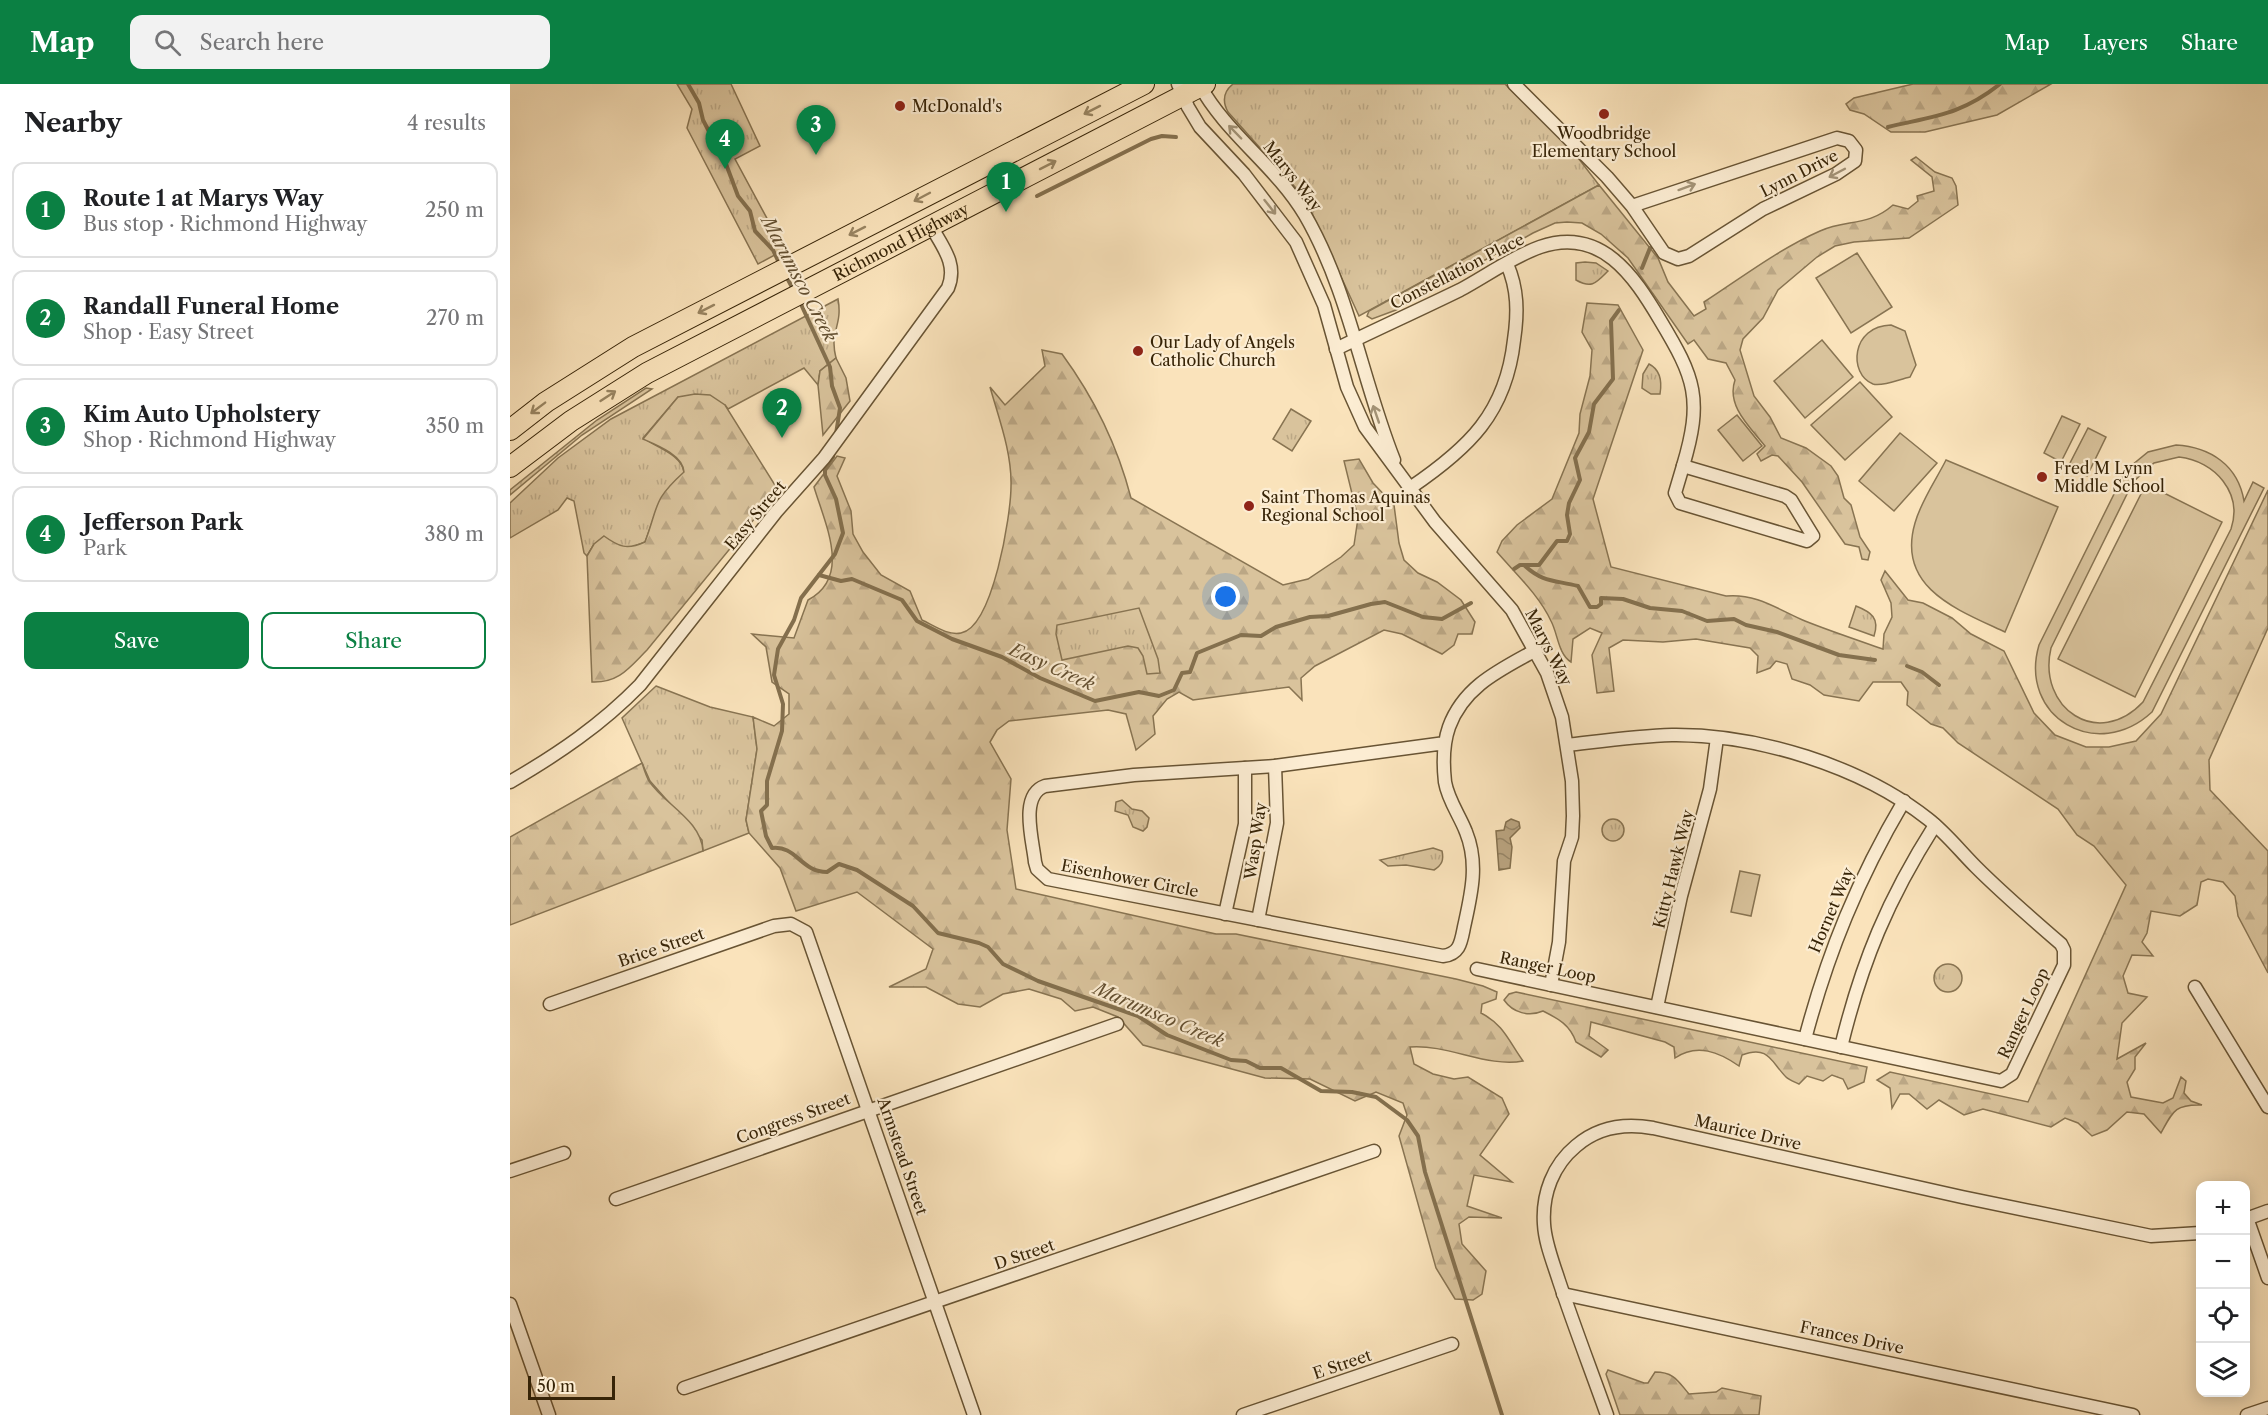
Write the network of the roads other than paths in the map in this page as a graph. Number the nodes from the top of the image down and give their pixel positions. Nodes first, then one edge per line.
1 (1144, 84) edge
2 (1514, 84) edge
3 (1193, 87) edge
4 (1632, 206) junction
5 (931, 226) junction
6 (1508, 264) junction
7 (1354, 341) junction
8 (1336, 349) junction
9 (510, 430) edge
10 (1683, 466) junction
11 (510, 467) edge
12 (1397, 469) junction
13 (1410, 488) junction
14 (1536, 650) junction
15 (1717, 738) junction
16 (1445, 743) junction
17 (1567, 746) junction
18 (1275, 766) junction
19 (1245, 768) junction
20 (510, 782) edge
21 (1904, 801) junction
22 (1935, 825) junction
23 (1225, 914) junction
24 (1258, 920) junction
25 (784, 924) joint
26 (1478, 969) dead end
27 (1551, 985) junction
28 (2195, 987) dead end
29 (550, 1004) dead end
30 (1657, 1008) junction
31 (1117, 1024) dead end
32 (1805, 1039) junction
33 (1841, 1047) junction
34 (2268, 1107) edge
35 (869, 1109) junction
36 (1374, 1151) dead end
37 (564, 1153) dead end
38 (510, 1171) edge
39 (616, 1199) dead end
40 (2268, 1211) edge
41 (2250, 1217) edge
42 (2250, 1229) edge
43 (2196, 1233) edge
44 (2268, 1278) edge
45 (1563, 1294) junction
46 (935, 1302) junction
47 (510, 1304) edge
48 (1452, 1344) dead end
49 (684, 1388) dead end
50 (2268, 1408) edge
51 (549, 1415) edge
52 (974, 1415) edge
53 (1243, 1415) edge
54 (1607, 1415) edge
55 (2133, 1415) edge
56 (2247, 1415) edge

1 -> 9 main road, Richmond Highway
2 - 4 street
5 -> 3 main road, Richmond Highway
7 -> 3 street, Marys Way
3 -> 8 street, Marys Way
4 -> 4 street, Lynn Drive
11 -> 5 main road, Richmond Highway
5 - 20 street, Easy Street
6 - 7 street, Constellation Place
6 - 10 street, Constellation Place
6 - 13 street
7 - 8 street, Constellation Place
12 -> 7 street, Marys Way
8 - 12 street, Marys Way
10 - 10 street, Constellation Place
12 - 13 street, Marys Way
13 - 14 street, Marys Way
14 - 16 street, Eisenhower Circle
14 - 17 street, Marys Way
15 - 17 street, Ranger Loop
15 - 21 street, Ranger Loop
15 - 30 street, Kitty Hawk Way
16 - 18 street, Eisenhower Circle
16 - 24 street, Eisenhower Circle
17 - 27 street, Marys Way
18 - 19 street, Eisenhower Circle
18 - 24 street, Wasp Way
19 - 23 street, Wasp Way
19 - 23 street, Eisenhower Circle
21 - 22 street, Ranger Loop
21 - 32 street, Hornet Way
22 - 33 street
22 - 33 street, Ranger Loop
23 - 24 street, Eisenhower Circle
25 - 29 street, Brice Street
25 - 35 street, Armstead Street
26 - 27 street, Ranger Loop
27 - 30 street, Ranger Loop
28 - 34 street
30 - 32 street, Ranger Loop
31 - 35 street, Congress Street
32 - 33 street, Ranger Loop
35 - 39 street, Congress Street
35 - 46 street, Armstead Street
36 - 46 street, D Street
37 - 38 street
40 - 41 street
42 - 44 street
43 - 45 street, Maurice Drive
45 - 54 street, Maurice Drive
45 - 55 street, Frances Drive
46 - 49 street, D Street
46 - 52 street, Armstead Street
47 - 51 street
48 - 53 street, E Street
50 - 56 street

